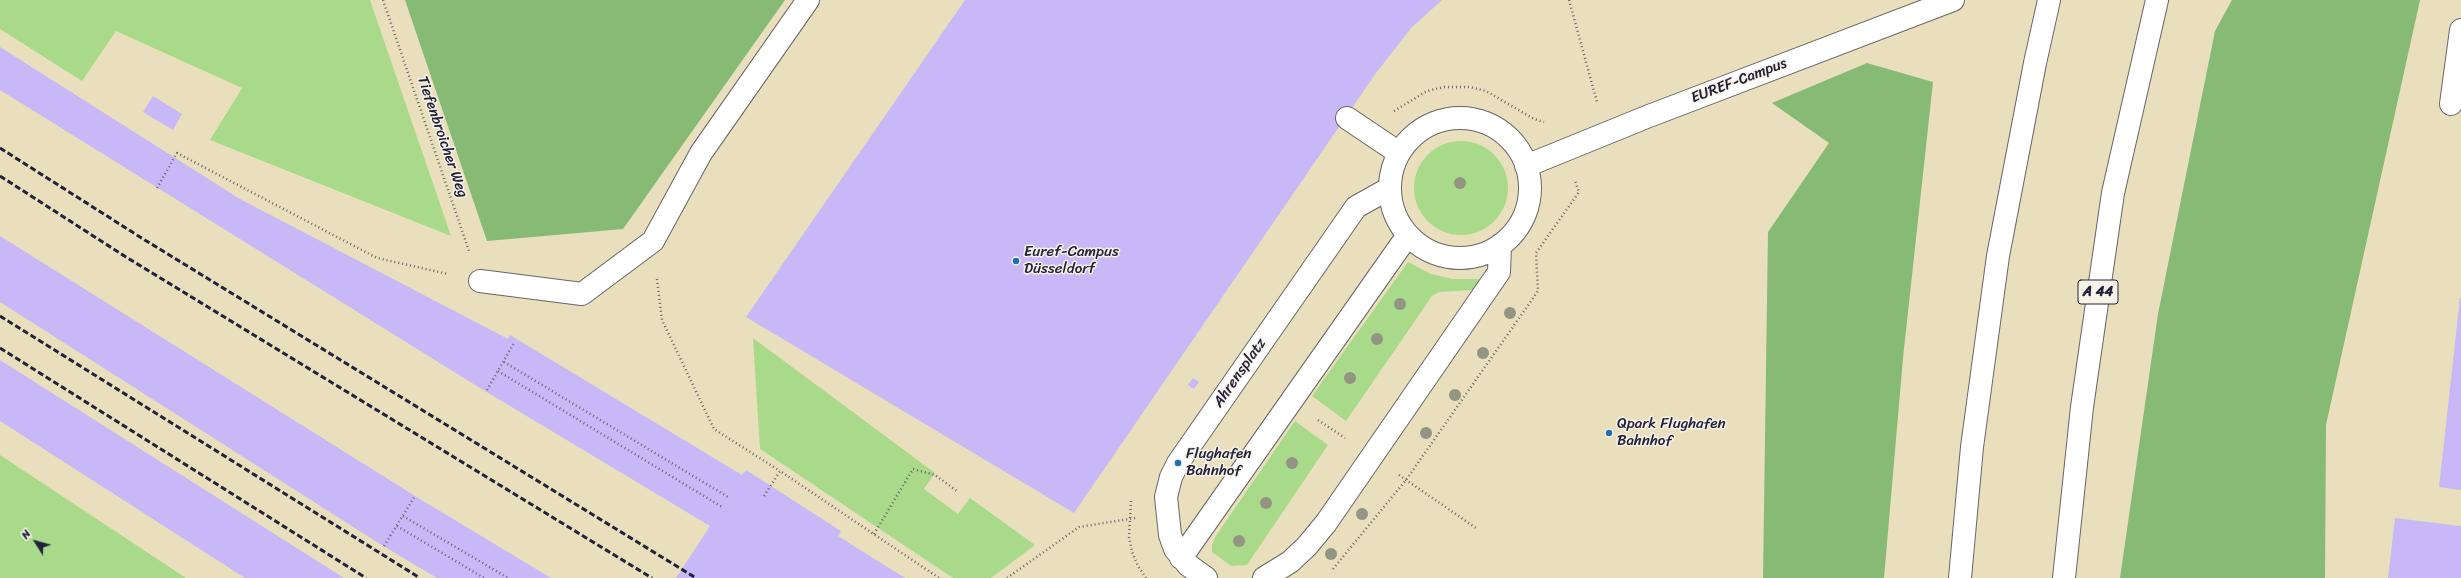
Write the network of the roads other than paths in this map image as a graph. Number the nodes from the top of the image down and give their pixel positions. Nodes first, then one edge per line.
1 (808, 0) edge
2 (1953, 0) edge
3 (2049, 0) edge
4 (2158, 0) edge
5 (2461, 30) edge
6 (2451, 104) dead end
7 (1348, 118) dead end
8 (1399, 153) junction
9 (1526, 166) junction
10 (1390, 188) junction
11 (1408, 235) junction
12 (1500, 245) junction
13 (480, 282) road end
14 (1181, 558) junction
15 (1206, 578) edge
16 (1264, 578) edge
17 (1960, 578) edge
18 (2064, 578) edge

1 - 13 main road
2 - 9 main road, EUREF-Campus
3 - 17 main road
4 - 18 main road, A 44
5 - 6 main road
7 - 8 main road
8 - 9 main road
8 - 10 main road
9 - 12 main road
10 - 11 main road
10 - 14 main road, Ahrensplatz
11 - 12 main road
11 - 14 main road
12 - 16 main road
14 - 15 main road, Ahrensplatz

